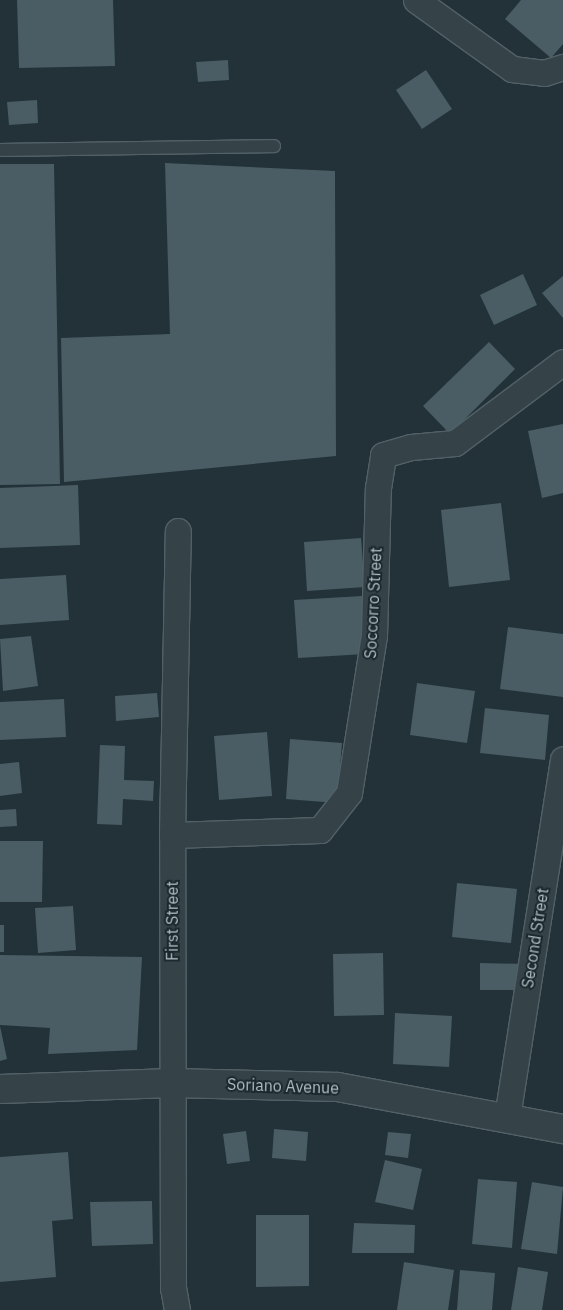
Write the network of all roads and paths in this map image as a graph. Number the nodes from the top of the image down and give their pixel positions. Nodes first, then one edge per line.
1 (416, 0) edge
2 (563, 67) edge
3 (274, 146) dead end
4 (0, 150) edge
5 (563, 362) edge
6 (178, 531) dead end
7 (563, 759) edge
8 (172, 835) junction
9 (172, 1083) junction
10 (0, 1089) edge
11 (507, 1117) junction
12 (563, 1129) edge
13 (177, 1310) edge

1 - 2 street
3 - 4 lane
5 - 8 street, Soccorro Street
6 - 8 street, First Street
7 - 11 street, Second Street
8 - 9 street, First Street
9 - 10 street, Soriano Avenue
9 - 11 street, Soriano Avenue
9 - 13 street, First Street
11 - 12 street, Soriano Avenue

